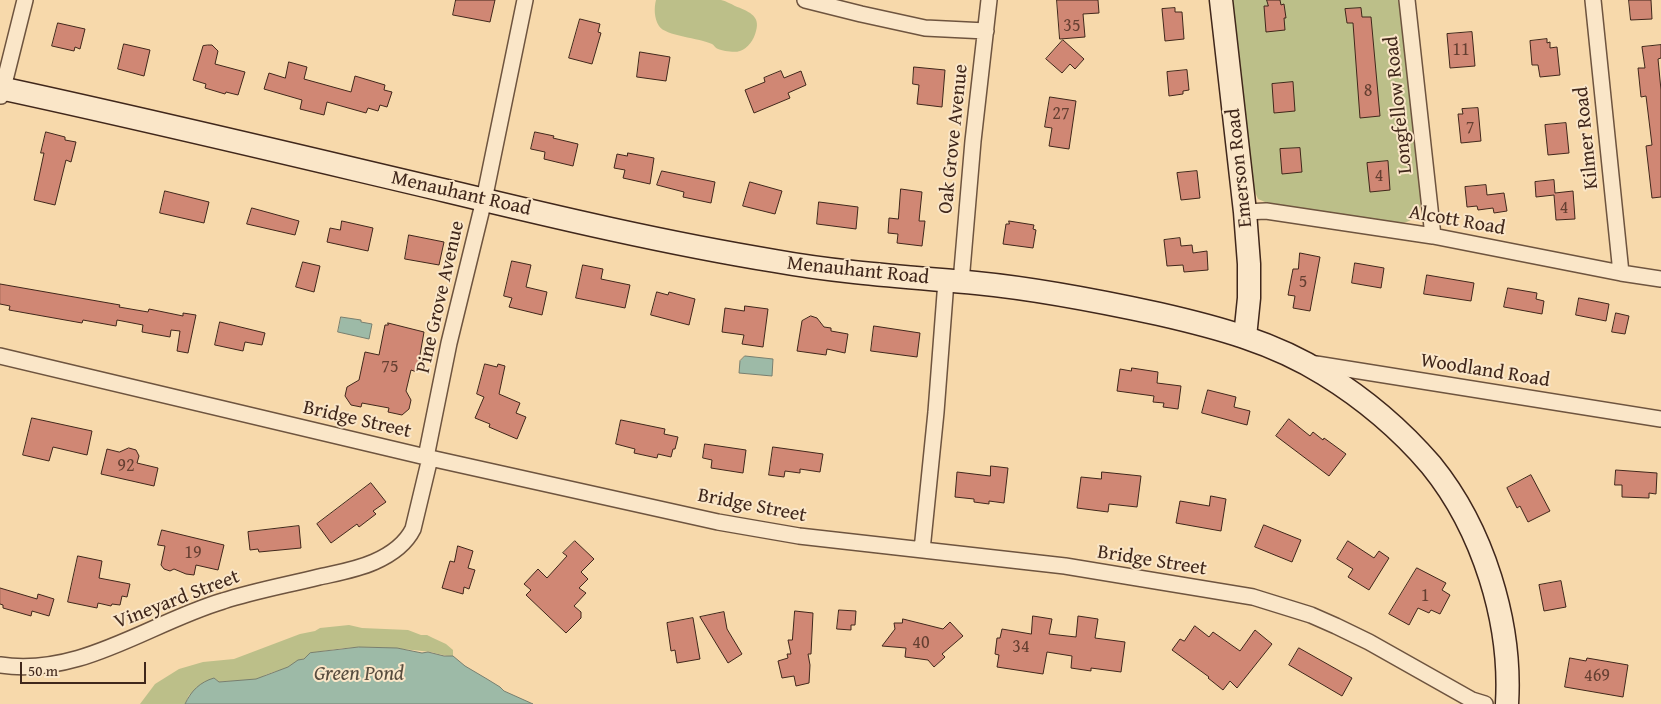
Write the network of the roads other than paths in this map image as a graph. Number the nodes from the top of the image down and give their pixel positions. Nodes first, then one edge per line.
1 (25, 0) edge
2 (525, 0) edge
3 (805, 0) edge
4 (989, 0) edge
5 (1222, 0) edge
6 (1407, 0) edge
7 (1593, 0) edge
8 (986, 31) junction
9 (1, 92) edge
10 (484, 200) junction
11 (1245, 212) junction
12 (1433, 236) junction
13 (1621, 273) junction
14 (1661, 279) edge
15 (953, 281) junction
16 (1245, 337) junction
17 (0, 356) edge
18 (1302, 362) junction
19 (1661, 419) edge
20 (428, 457) junction
21 (413, 529) joint
22 (922, 550) junction
23 (0, 665) edge
24 (1485, 704) edge
25 (1507, 704) edge

1 - 9 street
2 - 10 street, Pine Grove Avenue
3 - 8 street
4 - 8 street, Oak Grove Avenue
5 - 11 main road, Emerson Road
6 - 12 street, Longfellow Road
7 - 13 street, Kilmer Road
8 - 15 street, Oak Grove Avenue
9 - 10 main road, Menauhant Road
10 - 15 main road, Menauhant Road
10 - 20 street, Pine Grove Avenue
11 - 12 street, Alcott Road
11 - 16 main road, Emerson Road
12 - 13 street, Alcott Road
13 - 14 street, Alcott Road
15 - 16 main road, Menauhant Road
15 - 22 street, Oak Grove Avenue
16 - 18 main road, Menauhant Road
17 - 20 street, Bridge Street
18 - 19 street, Woodland Road
18 - 25 main road, Menauhant Road
20 - 21 street, Pine Grove Avenue
20 - 22 street, Bridge Street
21 - 23 street, Vineyard Street
22 - 24 street, Bridge Street

